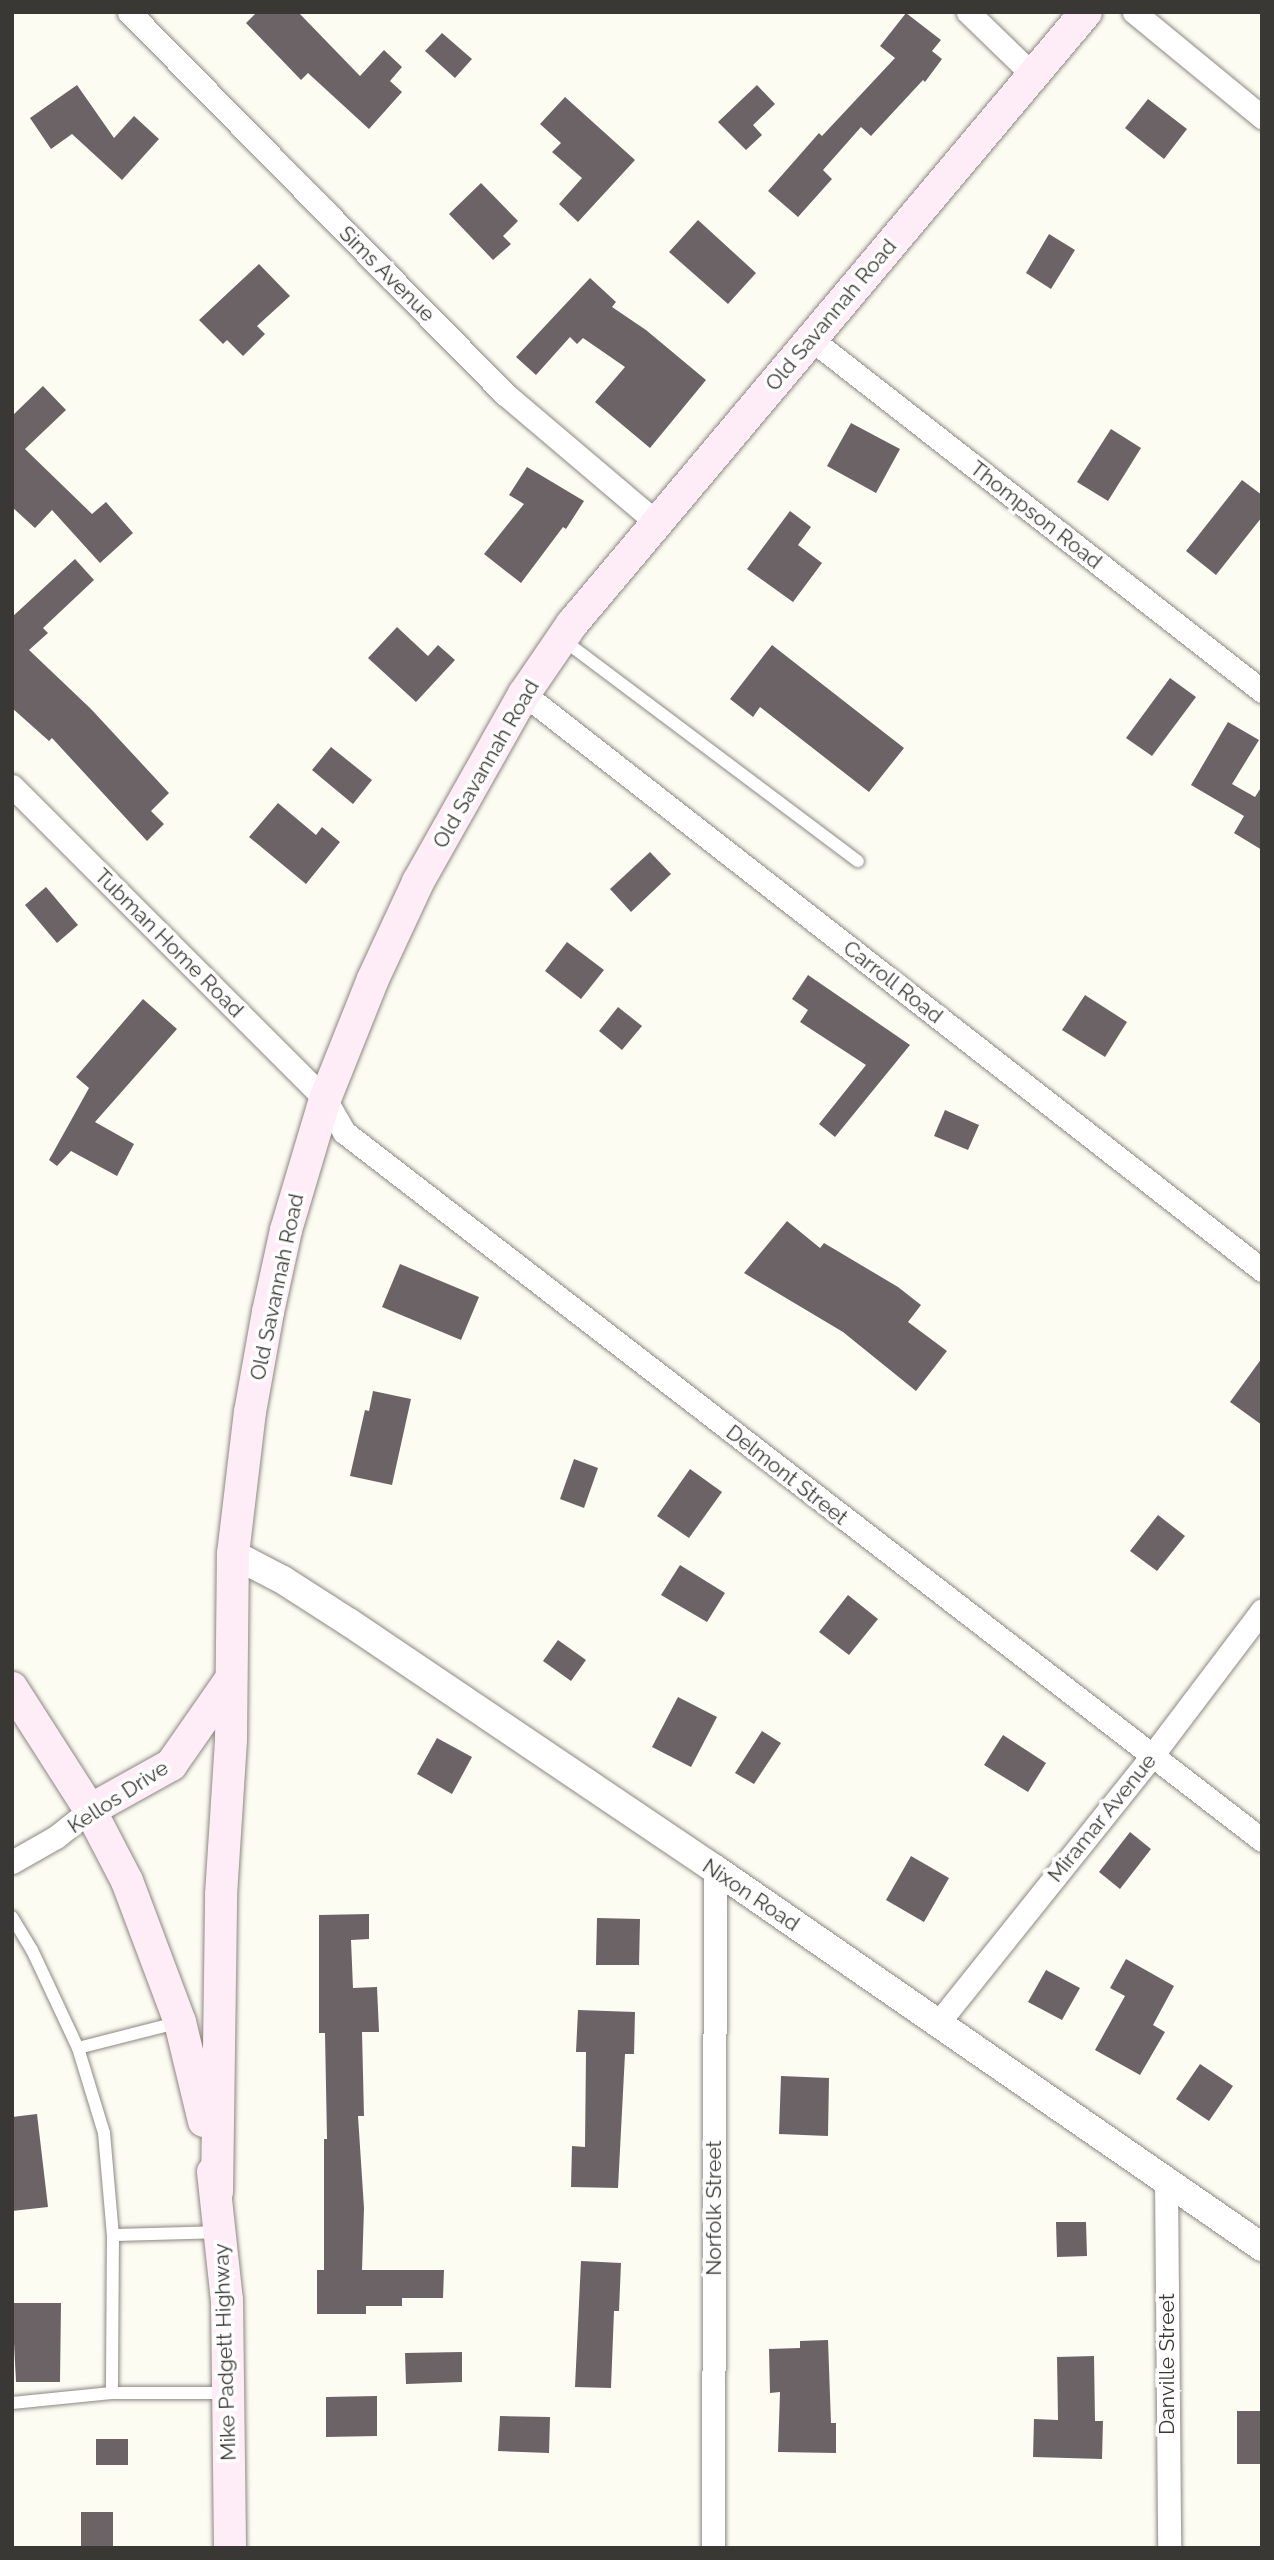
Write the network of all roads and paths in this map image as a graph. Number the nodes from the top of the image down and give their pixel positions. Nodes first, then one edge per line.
1 (129, 12) edge
2 (968, 12) edge
3 (1086, 12) edge
4 (1134, 12) edge
5 (1032, 74) junction
6 (1262, 117) edge
7 (811, 339) junction
8 (656, 522) junction
9 (562, 638) junction
10 (1262, 691) edge
11 (524, 694) junction
12 (12, 786) edge
13 (858, 861) dead end
14 (325, 1099) junction
15 (1262, 1270) edge
16 (233, 1554) junction
17 (1262, 1610) edge
18 (231, 1679) junction
19 (12, 1688) edge
20 (1151, 1757) junction
21 (90, 1810) junction
22 (1262, 1840) edge
23 (12, 1862) edge
24 (715, 1869) junction
25 (12, 1917) edge
26 (180, 2022) junction
27 (938, 2023) junction
28 (78, 2048) junction
29 (1166, 2180) junction
30 (217, 2192) junction
31 (221, 2232) junction
32 (113, 2235) junction
33 (1262, 2247) edge
34 (112, 2393) junction
35 (228, 2393) junction
36 (12, 2403) edge
37 (230, 2548) edge
38 (713, 2548) edge
39 (1169, 2548) edge

1 - 8 street, Sims Avenue
2 - 5 street
3 - 5 main road, Old Savannah Road
4 - 6 street
5 - 7 main road, Old Savannah Road
7 - 8 main road, Old Savannah Road
7 - 10 street, Thompson Road
8 - 9 main road, Old Savannah Road
9 - 11 main road, Old Savannah Road
9 - 13 lane
11 - 14 main road, Old Savannah Road
11 - 15 street, Carroll Road
12 - 14 street, Tubman Home Road
14 - 16 main road, Old Savannah Road
14 - 20 street, Delmont Street
16 - 18 main road, Old Savannah Road
16 - 24 street, Nixon Road
17 - 20 street, Miramar Avenue
18 - 21 main road, Kellos Drive
18 - 30 main road, Old Savannah Road
19 - 21 main road, Mike Padgett Highway
20 - 22 street, Delmont Street
20 - 27 street, Miramar Avenue
21 - 23 street, Kellos Drive
21 - 26 main road, Mike Padgett Highway
24 - 27 street, Nixon Road
24 - 38 street, Norfolk Street
25 - 28 lane
26 - 28 lane
26 - 30 main road, Mike Padgett Highway
27 - 29 street, Nixon Road
28 - 32 lane
29 - 33 street, Nixon Road
29 - 39 street, Danville Street
30 - 31 main road, Mike Padgett Highway
31 - 32 lane
31 - 35 main road, Mike Padgett Highway
32 - 34 lane
34 - 35 lane
34 - 36 lane
35 - 37 main road, Mike Padgett Highway

